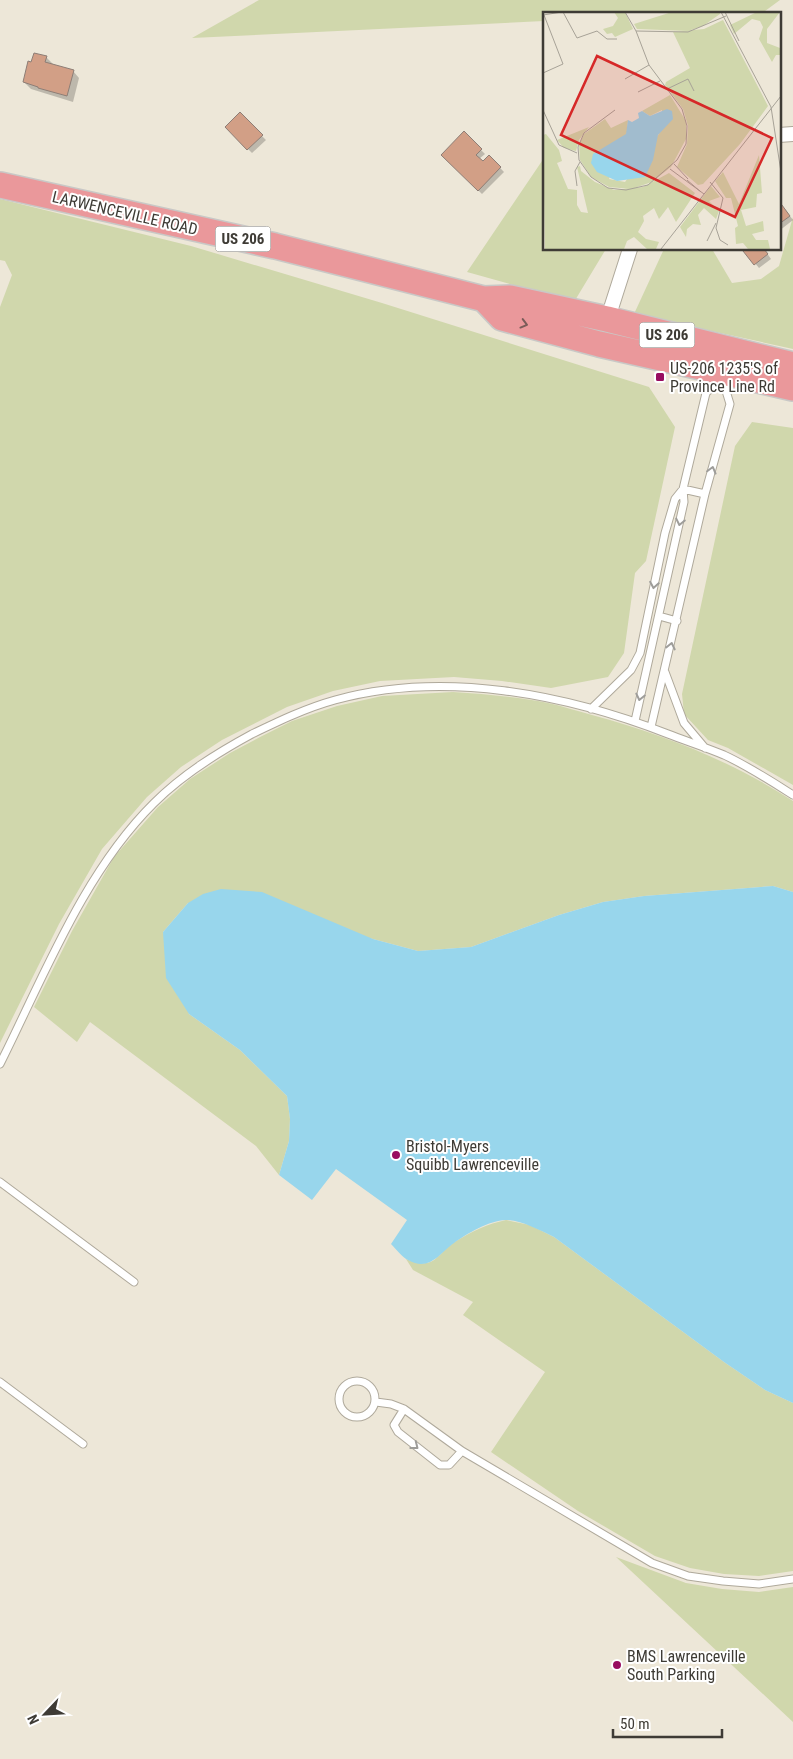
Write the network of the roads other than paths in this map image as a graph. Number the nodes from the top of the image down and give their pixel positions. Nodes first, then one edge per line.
1 (793, 134) edge
2 (780, 135) edge
3 (0, 185) edge
4 (630, 250) edge
5 (484, 299) junction
6 (607, 319) junction
7 (599, 344) junction
8 (724, 365) junction
9 (793, 365) edge
10 (793, 388) edge
11 (683, 489) junction
12 (705, 494) junction
13 (658, 616) junction
14 (677, 621) junction
15 (665, 671) junction
16 (591, 709) junction
17 (634, 721) junction
18 (651, 727) junction
19 (705, 748) junction
20 (793, 795) edge
21 (2, 1054) edge
22 (0, 1064) edge
23 (0, 1182) edge
24 (134, 1282) dead end
25 (0, 1382) edge
26 (376, 1402) junction
27 (404, 1409) junction
28 (83, 1444) dead end
29 (462, 1451) junction
30 (793, 1579) edge

1 - 2 street
3 - 5 highway, LARWENCEVILLE ROAD / US 206
4 - 6 street
5 - 6 highway, US 206
5 -> 7 highway
6 - 7 street
6 - 8 highway, US 206
7 - 8 highway
8 - 9 highway, US 206
8 - 10 highway
8 - 11 lane
12 -> 8 lane
11 - 12 lane
11 -> 13 lane
11 -> 16 lane
12 - 14 lane
13 - 14 lane
13 -> 17 lane
15 -> 14 lane
15 - 18 lane
15 - 19 lane
16 - 17 lane
16 - 21 lane
17 - 18 lane
18 - 19 lane
19 - 20 lane
21 - 22 lane
23 - 24 lane
25 - 28 lane
26 - 26 lane
26 - 27 lane
27 - 29 lane
27 -> 29 lane
29 - 30 lane

